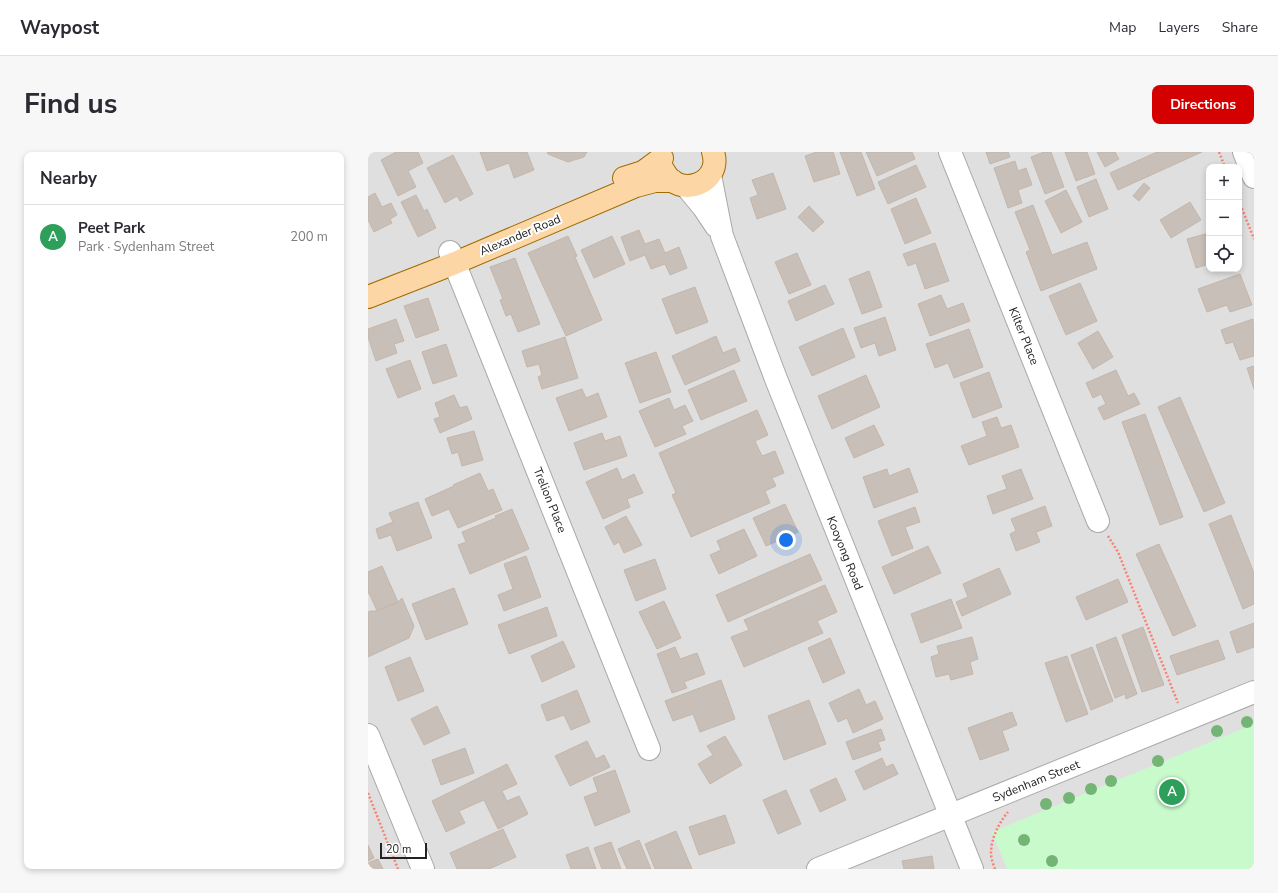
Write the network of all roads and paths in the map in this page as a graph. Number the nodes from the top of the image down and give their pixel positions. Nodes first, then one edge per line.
1 (732, 152) edge
2 (950, 152) edge
3 (1219, 152) edge
4 (1244, 152) edge
5 (662, 155) edge
6 (1224, 164) edge
7 (712, 165) edge
8 (1254, 177) edge
9 (679, 184) junction
10 (1242, 209) edge
11 (722, 236) junction
12 (1254, 239) edge
13 (453, 257) junction
14 (368, 284) edge
15 (368, 297) edge
16 (1098, 521) joint
17 (1254, 692) edge
18 (1185, 720) junction
19 (368, 736) edge
20 (649, 749) dead end
21 (368, 793) edge
22 (950, 816) junction
23 (398, 869) edge
24 (423, 869) edge
25 (818, 869) edge
26 (972, 869) edge

1 - 7 main road
2 - 16 street, Kilter Place
3 - 6 path
4 - 8 street
5 - 9 main road
5 - 13 main road, Alexander Road
7 - 9 main road
7 - 11 street, Kooyong Road
9 - 11 street, Kooyong Road
9 - 13 main road, Alexander Road
10 - 12 path
11 - 22 street, Kooyong Road
13 - 14 main road, Alexander Road
13 - 15 main road, Alexander Road
13 - 20 street, Trelion Place
16 - 18 path
17 - 18 street, Sydenham Street
18 - 22 street, Sydenham Street
19 - 24 street
21 - 23 path
22 - 25 street, Sydenham Street
22 - 26 street, Kooyong Road

